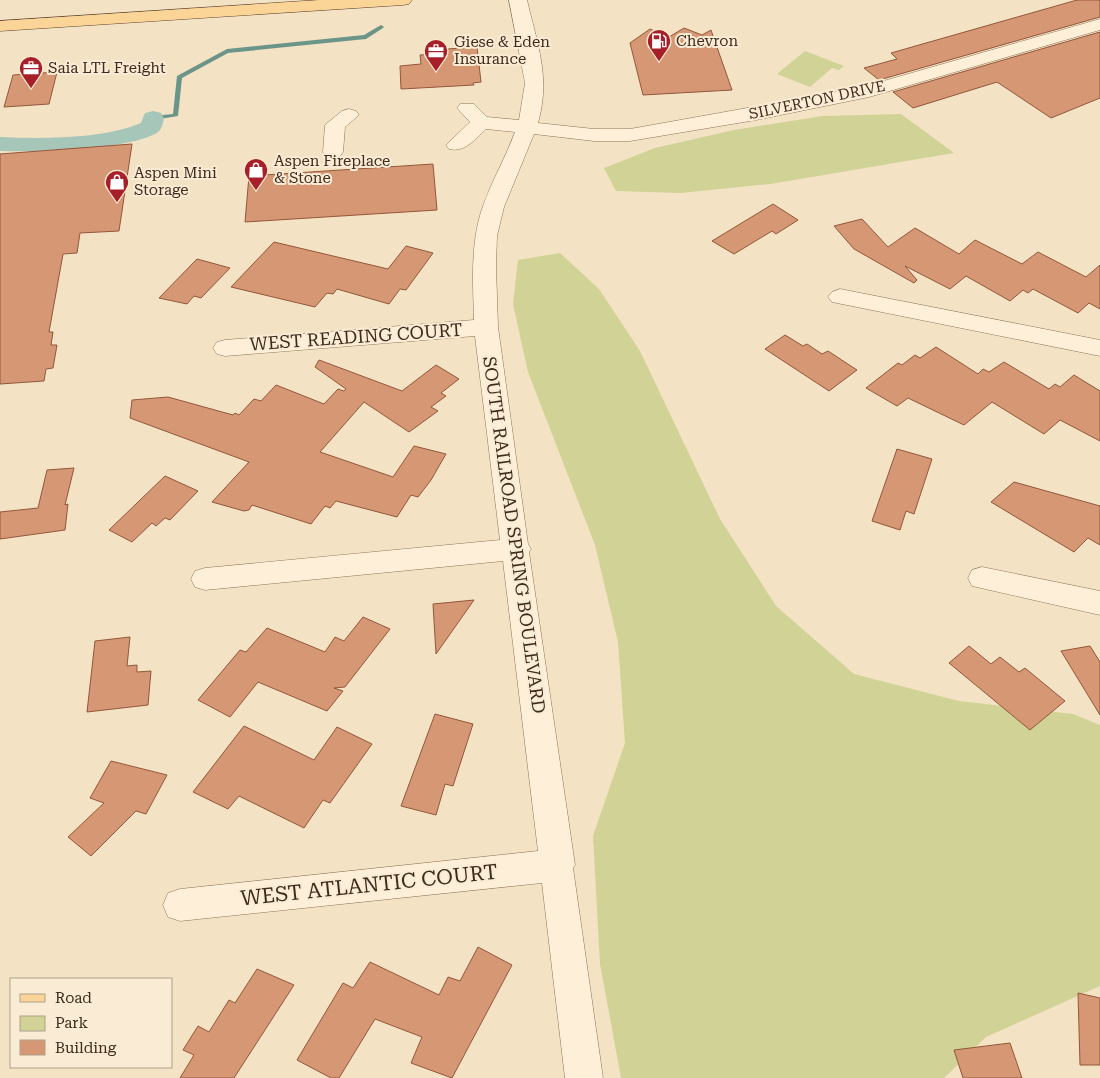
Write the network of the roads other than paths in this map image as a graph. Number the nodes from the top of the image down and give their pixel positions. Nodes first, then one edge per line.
1 (404, 0) edge
2 (518, 0) edge
3 (1100, 24) edge
4 (0, 26) edge
5 (349, 115) dead end
6 (527, 128) junction
7 (456, 145) dead end
8 (333, 152) dead end
9 (840, 297) dead end
10 (486, 327) junction
11 (225, 348) dead end
12 (1100, 348) edge
13 (517, 549) junction
14 (982, 578) dead end
15 (205, 579) dead end
16 (1100, 603) edge
17 (558, 865) junction
18 (180, 906) dead end
19 (584, 1078) edge

1 - 4 main road
2 - 6 street, SOUTH RAILROAD SPRING BOULEVARD
3 - 6 street, SILVERTON DRIVE
5 - 8 street
6 - 7 street, SILVERTON DRIVE
6 - 10 street, SOUTH RAILROAD SPRING BOULEVARD
9 - 12 street
10 - 11 street, WEST READING COURT
10 - 13 street, SOUTH RAILROAD SPRING BOULEVARD
13 - 15 street
13 - 17 street, SOUTH RAILROAD SPRING BOULEVARD
14 - 16 street
17 - 18 street, WEST ATLANTIC COURT
17 - 19 street, SOUTH RAILROAD SPRING BOULEVARD

